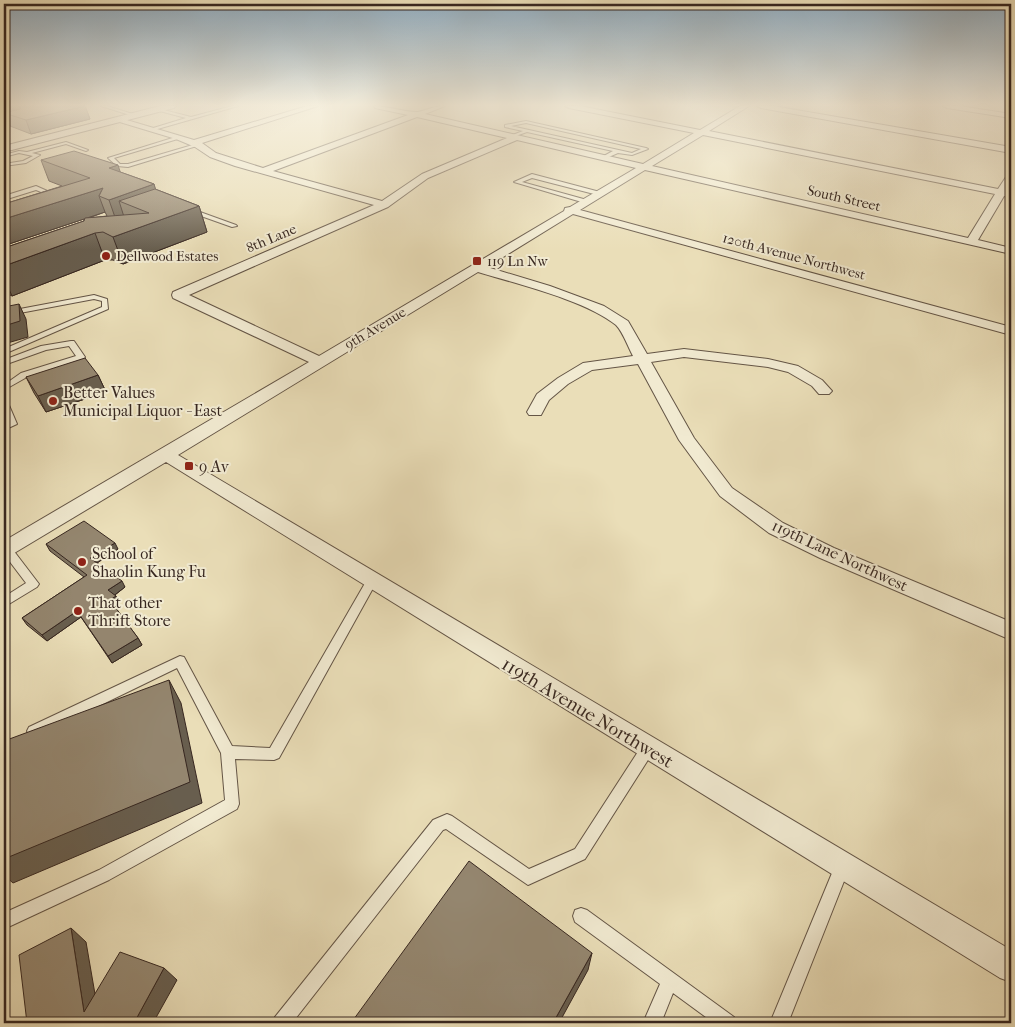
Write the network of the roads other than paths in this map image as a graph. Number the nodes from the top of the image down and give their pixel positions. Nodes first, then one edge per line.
1 (37, 154) edge
2 (124, 154) edge
3 (167, 154) edge
4 (214, 154) edge
5 (311, 154) edge
6 (475, 154) edge
7 (586, 154) edge
8 (612, 154) edge
9 (664, 154) edge
10 (812, 154) edge
11 (604, 158) junction
12 (11, 159) dead end
13 (4, 164) edge
14 (643, 166) junction
15 (264, 171) junction
16 (1011, 176) edge
17 (598, 193) junction
18 (1007, 193) edge
19 (42, 197) edge
20 (4, 198) edge
21 (585, 201) junction
22 (384, 205) junction
23 (184, 208) edge
24 (569, 210) junction
25 (234, 226) dead end
26 (971, 242) junction
27 (1011, 251) edge
28 (475, 267) junction
29 (4, 314) edge
30 (1011, 332) edge
31 (4, 352) edge
32 (642, 358) junction
33 (320, 362) junction
34 (4, 363) edge
35 (4, 388) edge
36 (824, 392) dead end
37 (4, 403) edge
38 (535, 412) dead end
39 (4, 427) edge
40 (166, 455) junction
41 (5, 549) edge
42 (372, 581) junction
43 (4, 603) edge
44 (1011, 631) edge
45 (21, 738) edge
46 (648, 748) junction
47 (228, 752) junction
48 (842, 866) junction
49 (581, 916) dead end
50 (4, 922) edge
51 (1011, 967) edge
52 (670, 981) junction
53 (281, 1023) edge
54 (652, 1023) edge
55 (728, 1023) edge
56 (779, 1023) edge

1 - 13 lane
2 - 3 lane
4 - 15 street
5 - 15 street
6 - 22 street, 8th Lane
7 - 11 street, South Street
8 - 11 lane
9 - 14 street, 9th Avenue
10 - 18 street
11 - 14 street, South Street
12 - 13 lane
14 - 17 street, 9th Avenue
14 - 26 street, South Street
15 - 22 street
16 - 18 street
17 - 21 street, 9th Avenue
17 - 21 lane
18 - 26 street
19 - 20 lane
21 - 24 street, 9th Avenue
22 - 33 street, 8th Lane
23 - 25 lane
24 - 28 street, 9th Avenue
24 - 30 street, 120th Avenue Northwest
26 - 27 street, South Street
28 - 32 street, 119th Lane Northwest
28 - 33 street, 9th Avenue
29 - 31 lane
32 - 36 street
32 - 38 street
32 - 44 street, 119th Lane Northwest
33 - 40 street, 9th Avenue
34 - 35 lane
37 - 39 lane
40 - 41 street, 9th Avenue
40 - 42 street, 119th Avenue Northwest
41 - 43 lane
42 - 46 street, 119th Avenue Northwest
42 - 47 lane
45 - 47 lane
46 - 48 street, 119th Avenue Northwest
46 - 53 lane
47 - 50 lane
48 - 51 street, 119th Avenue Northwest
48 - 56 lane
49 - 52 lane
52 - 54 lane
52 - 55 lane

